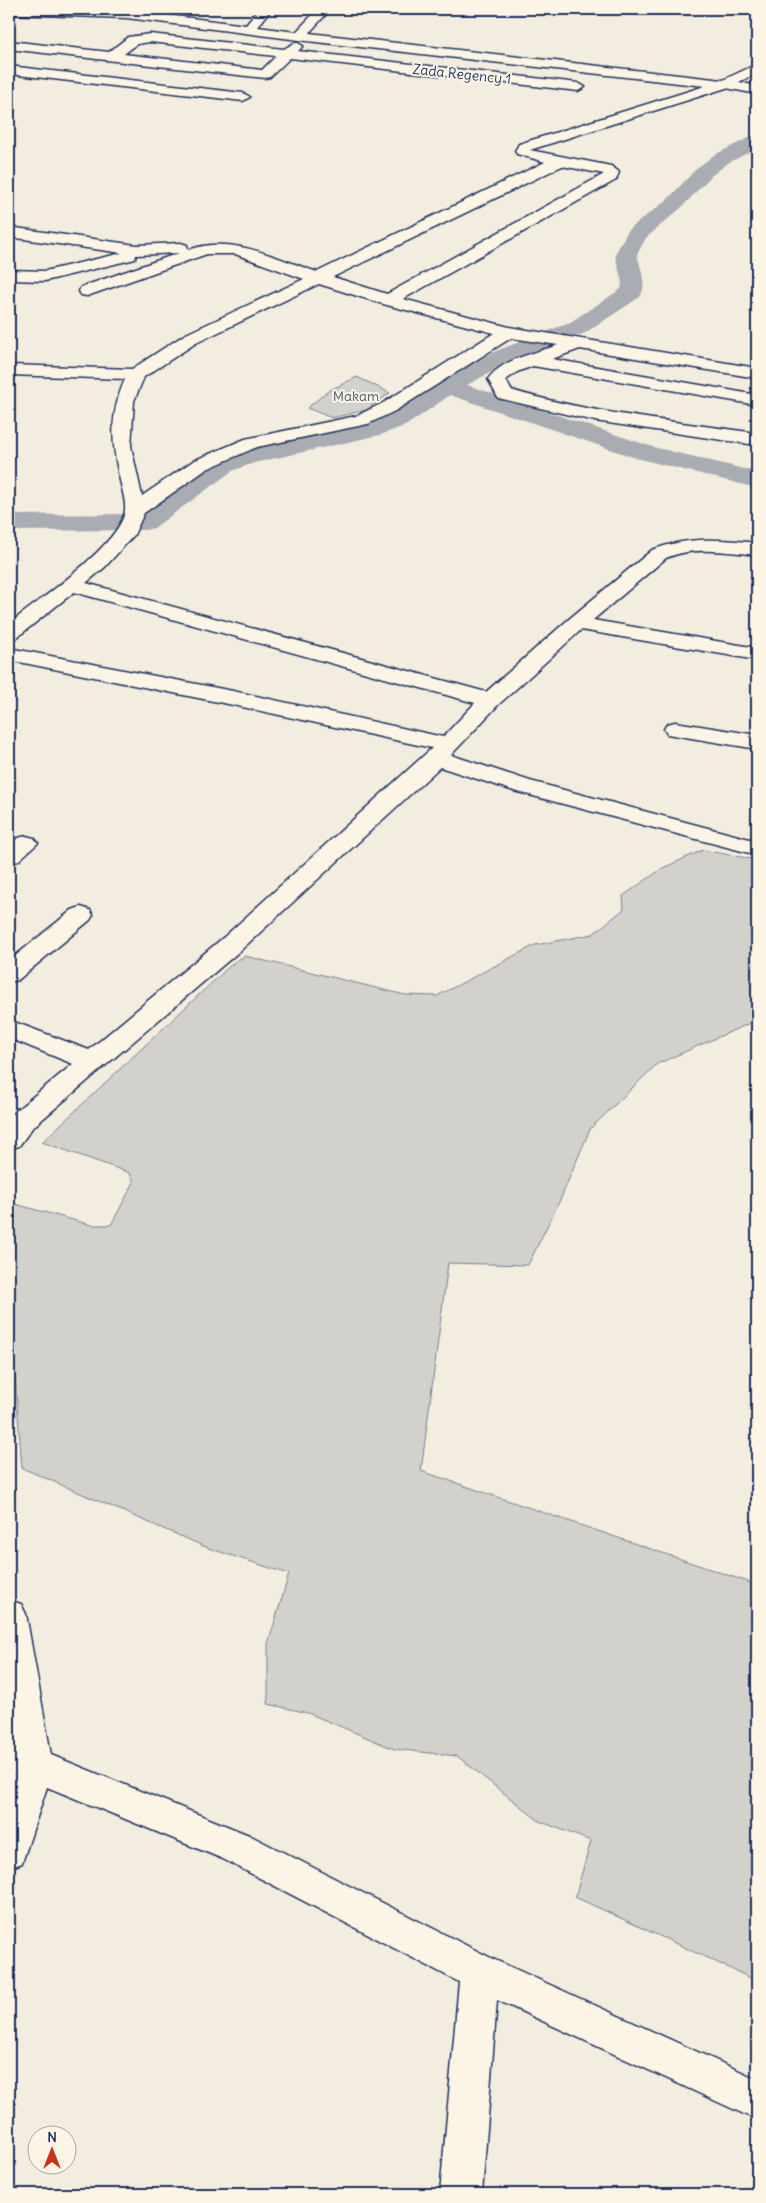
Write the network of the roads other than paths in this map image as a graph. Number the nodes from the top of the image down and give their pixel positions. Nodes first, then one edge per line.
1 (265, 9) edge
2 (326, 9) edge
3 (9, 10) edge
4 (101, 10) edge
5 (172, 13) edge
6 (250, 30) junction
7 (303, 37) junction
8 (9, 45) edge
9 (49, 49) junction
10 (286, 55) junction
11 (112, 56) junction
12 (757, 68) edge
13 (14, 71) edge
14 (725, 84) junction
15 (588, 88) dead end
16 (757, 90) edge
17 (243, 97) dead end
18 (560, 161) junction
19 (9, 232) edge
20 (205, 249) junction
21 (152, 251) junction
22 (9, 275) edge
23 (318, 278) junction
24 (87, 291) dead end
25 (389, 300) junction
26 (517, 333) junction
27 (579, 344) junction
28 (532, 361) junction
29 (9, 370) edge
30 (757, 373) edge
31 (136, 374) junction
32 (757, 400) edge
33 (749, 438) dead end
34 (133, 516) junction
35 (757, 549) edge
36 (72, 585) junction
37 (9, 612) edge
38 (31, 617) junction
39 (576, 623) junction
40 (9, 634) edge
41 (9, 654) edge
42 (757, 654) edge
43 (490, 700) junction
44 (675, 729) dead end
45 (757, 742) edge
46 (442, 752) junction
47 (757, 848) edge
48 (81, 915) dead end
49 (9, 974) edge
50 (9, 1028) edge
51 (93, 1062) junction
52 (9, 1139) edge
53 (9, 1614) edge
54 (21, 1760) edge
55 (9, 1851) edge
56 (479, 1972) junction
57 (757, 2100) edge
58 (461, 2194) edge

1 - 6 street
2 - 7 street
3 - 4 street
4 - 5 street
5 - 6 street
6 - 7 street
7 - 10 street
7 - 14 street
8 - 9 street
9 - 11 street
9 - 13 street
10 - 11 street, Zada Regency 1
10 - 11 street
10 - 15 street, Zada Regency 1
12 - 14 street
13 - 17 street
14 - 16 street
14 - 18 street
18 - 23 street
18 - 25 street
19 - 21 street
20 - 21 street
20 - 23 street
20 - 24 street
21 - 22 street
23 - 25 street
23 - 31 street
25 - 26 street
26 - 27 street
26 - 34 street
27 - 28 street
27 - 30 street
28 - 32 street
28 - 33 street
29 - 31 street
31 - 34 street
34 - 36 street
35 - 39 street
36 - 38 street
36 - 43 street
37 - 38 street
38 - 40 street
39 - 42 street
39 - 43 street
41 - 46 street
43 - 46 street
44 - 45 street
46 - 47 street
46 - 51 street
48 - 49 street
50 - 51 street
51 - 52 street
53 - 54 street
54 - 55 street
54 - 56 street
56 - 57 street
56 - 58 street

